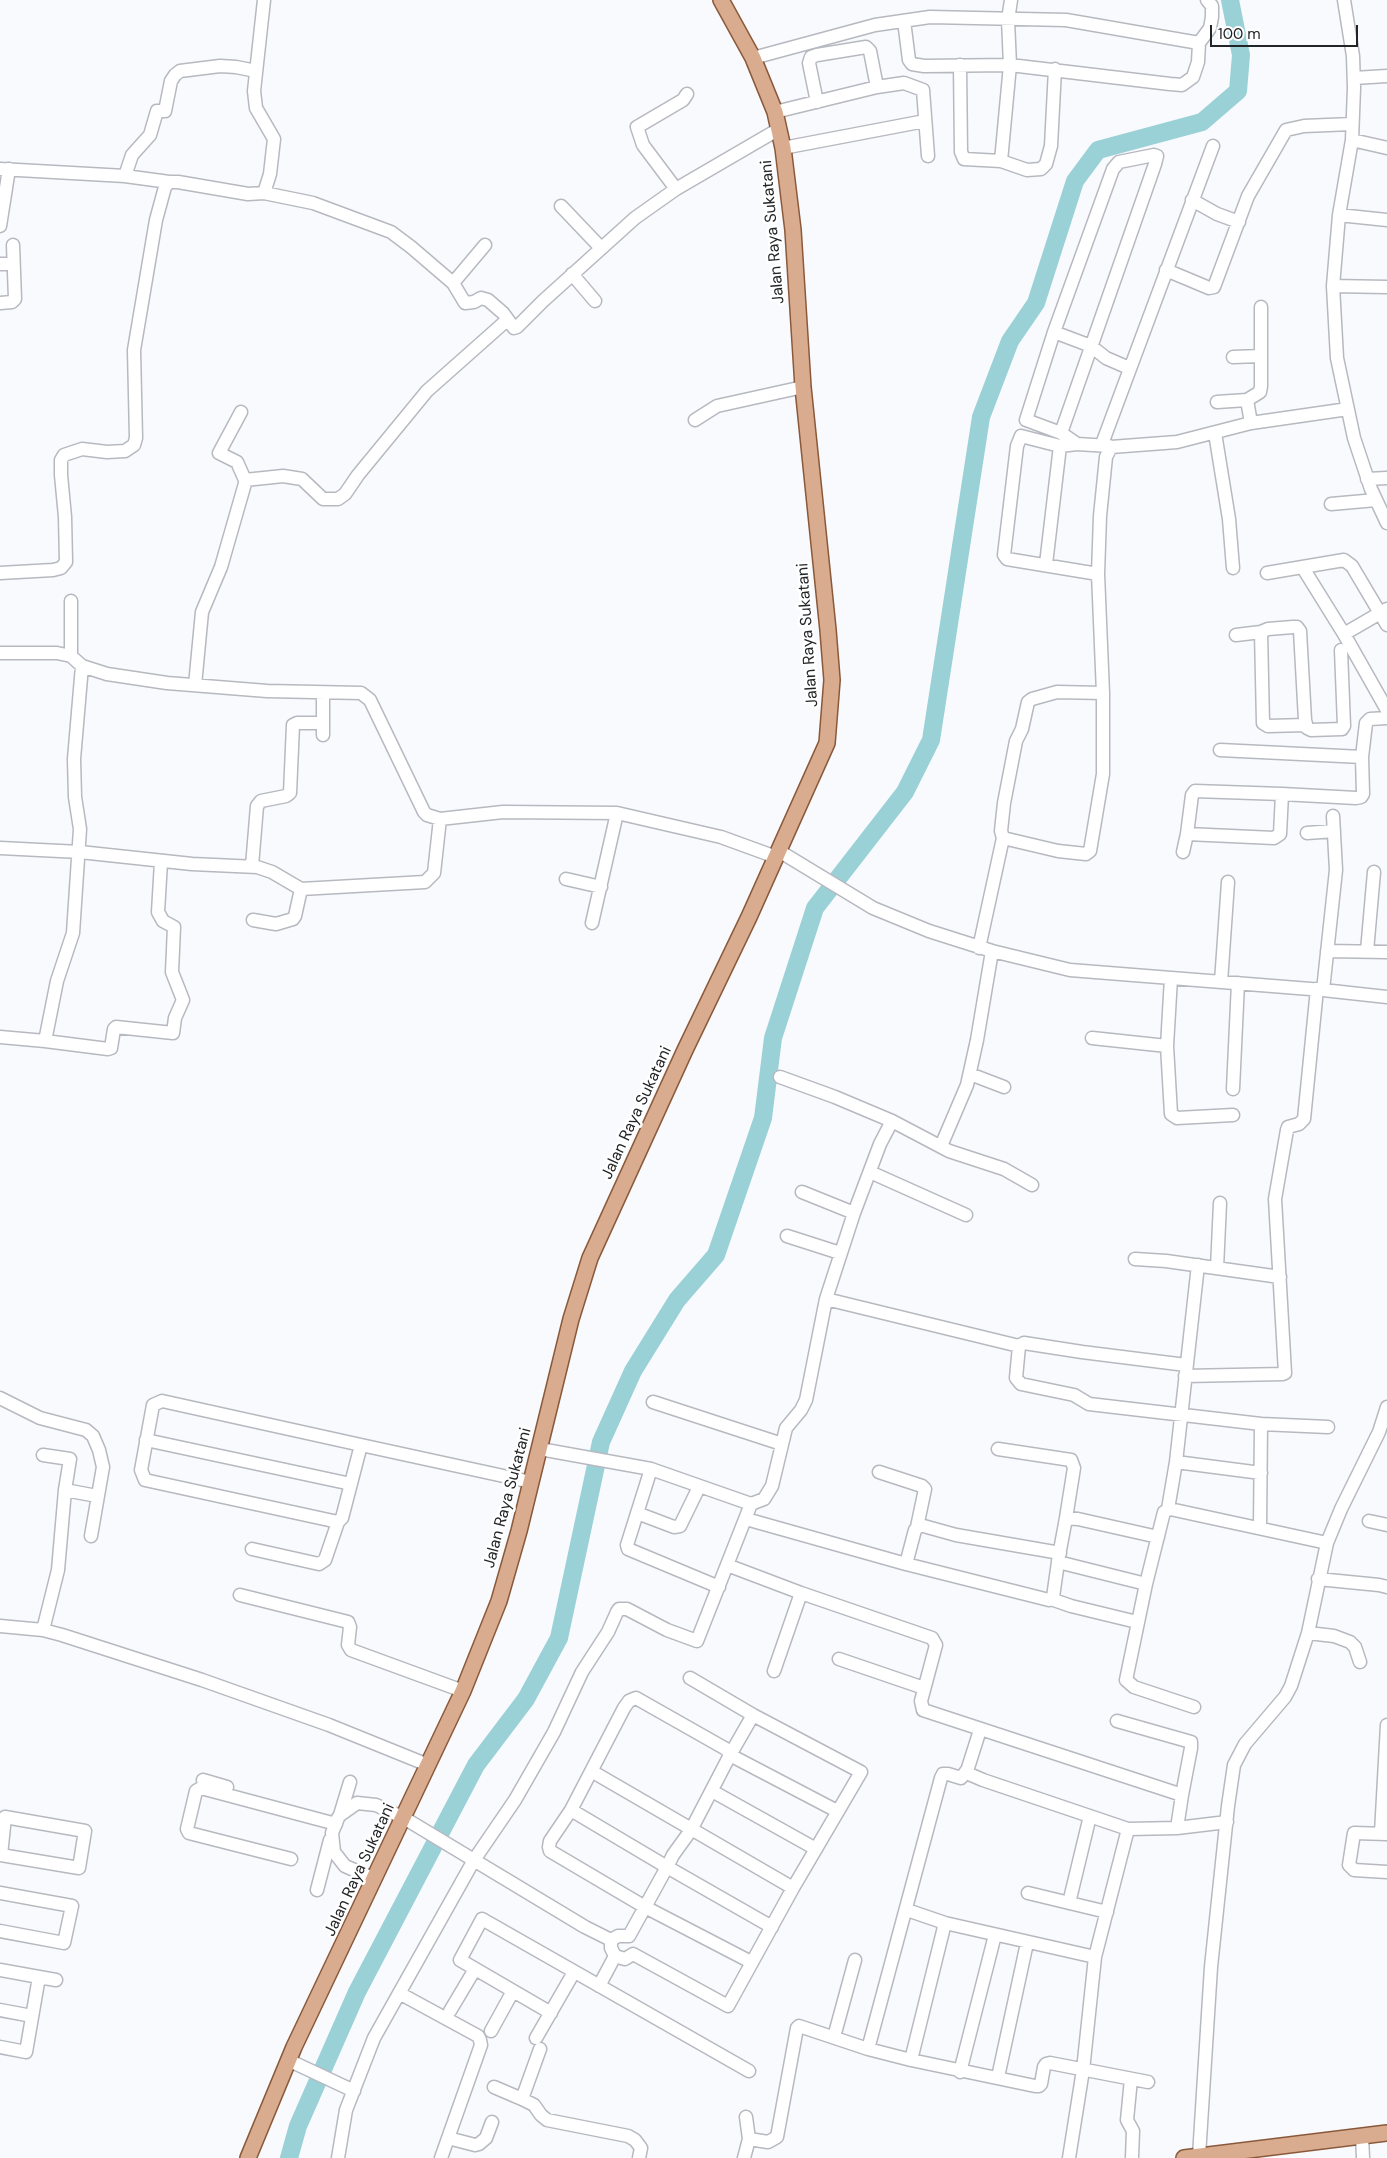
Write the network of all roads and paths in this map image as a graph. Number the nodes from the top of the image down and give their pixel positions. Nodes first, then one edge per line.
1 (264, 0) edge
2 (722, 0) edge
3 (1011, 0) edge
4 (1207, 0) edge
5 (1347, 0) edge
6 (1008, 20) junction
7 (904, 21) junction
8 (1199, 43) junction
9 (751, 53) junction
10 (960, 65) junction
11 (1010, 65) junction
12 (1054, 69) junction
13 (256, 71) junction
14 (1387, 76) edge
15 (1354, 78) junction
16 (877, 87) junction
17 (687, 94) dead end
18 (817, 102) junction
19 (775, 112) junction
20 (926, 121) junction
21 (1352, 124) junction
22 (779, 129) junction
23 (1352, 140) junction
24 (1212, 146) dead end
25 (783, 148) junction
26 (1387, 148) edge
27 (928, 156) dead end
28 (1001, 161) junction
29 (4, 169) edge
30 (125, 176) junction
31 (169, 182) junction
32 (676, 189) junction
33 (264, 193) junction
34 (1192, 200) junction
35 (560, 206) dead end
36 (1339, 215) junction
37 (1387, 220) edge
38 (1239, 222) junction
39 (0, 226) edge
40 (13, 245) dead end
41 (485, 245) dead end
42 (601, 248) junction
43 (6, 264) edge
44 (1166, 270) junction
45 (572, 274) junction
46 (453, 283) junction
47 (1333, 286) junction
48 (1387, 287) edge
49 (596, 301) dead end
50 (0, 303) edge
51 (1261, 307) dead end
52 (508, 320) junction
53 (1054, 332) junction
54 (1091, 346) junction
55 (1261, 356) junction
56 (1233, 357) dead end
57 (1129, 368) junction
58 (803, 387) junction
59 (1246, 400) junction
60 (1217, 402) dead end
61 (1348, 409) junction
62 (241, 412) dead end
63 (695, 420) dead end
64 (1026, 420) junction
65 (1251, 423) junction
66 (1215, 434) junction
67 (1021, 436) junction
68 (1061, 439) junction
69 (1106, 446) junction
70 (1387, 478) edge
71 (1367, 479) junction
72 (246, 480) junction
73 (1376, 500) junction
74 (1331, 504) dead end
75 (1387, 523) edge
76 (1046, 564) junction
77 (1232, 568) dead end
78 (1304, 568) junction
79 (0, 573) edge
80 (1267, 573) dead end
81 (1098, 574) junction
82 (71, 601) dead end
83 (1383, 611) edge
84 (1387, 625) edge
85 (1262, 632) junction
86 (1344, 634) junction
87 (1236, 635) dead end
88 (1341, 650) dead end
89 (0, 653) edge
90 (71, 656) junction
91 (82, 666) junction
92 (195, 686) junction
93 (323, 693) junction
94 (1103, 693) junction
95 (1387, 710) edge
96 (1387, 718) edge
97 (1344, 722) junction
98 (1366, 723) junction
99 (1306, 725) junction
100 (1220, 750) dead end
101 (1362, 757) junction
102 (1282, 794) junction
103 (617, 813) junction
104 (1333, 816) dead end
105 (440, 819) junction
106 (1334, 831) junction
107 (1307, 832) dead end
108 (1187, 834) junction
109 (1003, 838) junction
110 (0, 848) edge
111 (80, 852) junction
112 (1183, 852) dead end
113 (778, 854) junction
114 (161, 862) junction
115 (252, 866) junction
116 (1374, 872) dead end
117 (566, 879) dead end
118 (1228, 882) dead end
119 (601, 887) junction
120 (302, 889) junction
121 (253, 920) dead end
122 (592, 923) dead end
123 (985, 949) junction
124 (1327, 951) junction
125 (1366, 951) junction
126 (1387, 952) edge
127 (1171, 978) junction
128 (1220, 982) junction
129 (1238, 983) junction
130 (1320, 989) junction
131 (1387, 997) edge
132 (0, 1037) edge
133 (1092, 1038) dead end
134 (45, 1041) junction
135 (1167, 1046) junction
136 (970, 1074) junction
137 (780, 1077) dead end
138 (1004, 1087) dead end
139 (1232, 1089) dead end
140 (1233, 1116) dead end
141 (892, 1121) junction
142 (940, 1146) junction
143 (870, 1172) junction
144 (1032, 1185) dead end
145 (802, 1192) dead end
146 (1220, 1203) dead end
147 (854, 1213) junction
148 (966, 1215) dead end
149 (788, 1236) dead end
150 (840, 1253) junction
151 (1135, 1259) dead end
152 (1198, 1265) junction
153 (1217, 1268) junction
154 (1280, 1277) junction
155 (826, 1298) junction
156 (1019, 1346) junction
157 (1186, 1370) junction
158 (0, 1398) edge
159 (654, 1402) dead end
160 (1387, 1407) edge
161 (1181, 1414) junction
162 (1261, 1424) junction
163 (1328, 1427) dead end
164 (146, 1440) junction
165 (782, 1444) junction
166 (361, 1445) junction
167 (540, 1449) junction
168 (998, 1449) dead end
169 (43, 1455) dead end
170 (1176, 1462) junction
171 (651, 1468) junction
172 (879, 1472) dead end
173 (1261, 1472) junction
174 (531, 1482) junction
175 (351, 1484) junction
176 (699, 1486) junction
177 (65, 1490) junction
178 (97, 1496) junction
179 (751, 1504) junction
180 (1168, 1509) junction
181 (637, 1514) junction
182 (1066, 1518) junction
183 (746, 1519) junction
184 (1369, 1521) dead end
185 (338, 1522) junction
186 (1387, 1525) edge
187 (917, 1526) junction
188 (1260, 1527) junction
189 (91, 1536) dead end
190 (1158, 1538) junction
191 (1327, 1543) junction
192 (252, 1549) dead end
193 (1059, 1558) junction
194 (906, 1564) junction
195 (727, 1565) junction
196 (1318, 1579) junction
197 (1146, 1584) junction
198 (719, 1587) junction
199 (1387, 1587) edge
200 (801, 1594) junction
201 (240, 1595) dead end
202 (1051, 1599) junction
203 (1138, 1622) junction
204 (0, 1626) edge
205 (43, 1630) junction
206 (1308, 1633) junction
207 (839, 1659) dead end
208 (1360, 1662) dead end
209 (774, 1671) dead end
210 (690, 1678) dead end
211 (924, 1688) junction
212 (463, 1692) junction
213 (1194, 1707) dead end
214 (753, 1715) junction
215 (1117, 1721) dead end
216 (1387, 1725) edge
217 (980, 1730) junction
218 (730, 1755) junction
219 (1386, 1758) edge
220 (428, 1765) junction
221 (967, 1770) junction
222 (593, 1772) junction
223 (203, 1780) dead end
224 (350, 1782) dead end
225 (712, 1791) junction
226 (1182, 1795) junction
227 (1386, 1796) edge
228 (571, 1810) junction
229 (837, 1811) junction
230 (1090, 1816) junction
231 (404, 1818) junction
232 (336, 1822) junction
233 (1226, 1822) junction
234 (1177, 1828) junction
235 (1128, 1829) junction
236 (691, 1830) junction
237 (1384, 1833) edge
238 (816, 1849) junction
239 (0, 1855) edge
240 (291, 1859) dead end
241 (474, 1860) junction
242 (667, 1867) junction
243 (1387, 1872) edge
244 (375, 1879) junction
245 (793, 1888) junction
246 (317, 1890) dead end
247 (0, 1893) edge
248 (1028, 1893) dead end
249 (1069, 1903) junction
250 (645, 1907) junction
251 (907, 1910) junction
252 (1107, 1912) junction
253 (945, 1923) junction
254 (772, 1927) junction
255 (0, 1931) edge
256 (995, 1935) junction
257 (629, 1936) junction
258 (611, 1940) junction
259 (1026, 1943) junction
260 (633, 1954) junction
261 (615, 1956) junction
262 (1095, 1957) junction
263 (855, 1960) dead end
264 (751, 1962) junction
265 (475, 1969) junction
266 (0, 1970) edge
267 (574, 1972) junction
268 (39, 1977) junction
269 (56, 1980) dead end
270 (599, 1986) junction
271 (513, 1991) junction
272 (399, 1993) junction
273 (0, 2010) edge
274 (450, 2011) dead end
275 (551, 2013) junction
276 (32, 2016) junction
277 (491, 2031) dead end
278 (834, 2037) junction
279 (0, 2047) edge
280 (868, 2049) junction
281 (288, 2060) junction
282 (911, 2060) junction
283 (1083, 2070) junction
284 (749, 2071) dead end
285 (960, 2072) junction
286 (998, 2077) junction
287 (1131, 2079) junction
288 (1148, 2082) dead end
289 (494, 2087) dead end
290 (354, 2090) junction
291 (522, 2099) junction
292 (746, 2117) dead end
293 (492, 2122) dead end
294 (1387, 2133) edge
295 (1362, 2136) junction
296 (448, 2138) junction
297 (749, 2139) junction
298 (1191, 2157) edge
299 (248, 2158) edge
300 (338, 2158) edge
301 (441, 2158) edge
302 (639, 2158) edge
303 (744, 2158) edge
304 (1069, 2158) edge
305 (1132, 2158) edge
306 (1364, 2158) edge

1 - 13 street
2 - 9 main road, Jalan Raya Sukatani
3 - 6 street
4 - 8 street
5 - 15 street
6 - 7 street
6 - 8 street
6 - 11 street
7 - 9 street
7 - 10 street
8 - 12 street
9 - 19 main road, Jalan Raya Sukatani
10 - 11 street
10 - 28 street
11 - 12 street
11 - 28 street
12 - 28 street
13 - 30 street
13 - 33 street
14 - 15 street
15 - 21 street
16 - 18 street
16 - 18 street
16 - 20 street
17 - 32 street
18 - 19 street
19 - 22 main road, Jalan Raya Sukatani
20 - 25 street
20 - 27 street
21 - 23 street
21 - 38 street
22 - 25 main road, Jalan Raya Sukatani
22 - 32 street
23 - 26 street
23 - 36 street
24 - 34 street
25 - 58 main road, Jalan Raya Sukatani
29 - 30 street
29 - 39 street
30 - 31 street
31 - 33 street
31 - 79 street
32 - 42 street
33 - 46 street
34 - 38 street
34 - 44 street
35 - 42 street
36 - 37 street
36 - 47 street
38 - 44 street
40 - 43 street
41 - 46 street
42 - 45 street
43 - 50 street
44 - 57 street
45 - 49 street
45 - 52 street
46 - 52 street
47 - 48 street
47 - 61 street
51 - 55 street
52 - 72 street
53 - 54 street
53 - 54 street
53 - 64 street
54 - 57 street
54 - 68 street
55 - 56 street
55 - 59 street
57 - 69 street
58 - 63 street
58 - 113 main road, Jalan Raya Sukatani
59 - 60 street
59 - 65 street
61 - 65 street
61 - 71 street
62 - 72 street
64 - 67 street
64 - 68 street
65 - 66 street
66 - 69 street
66 - 77 street
67 - 68 street
67 - 76 street
68 - 69 street
68 - 76 street
69 - 81 street
70 - 71 street
71 - 73 street
72 - 92 street
73 - 74 street
73 - 75 street
76 - 81 street
78 - 80 street
78 - 83 street
78 - 86 street
81 - 94 street
82 - 90 street
83 - 84 street
83 - 86 street
85 - 87 street
85 - 99 street
85 - 99 street
86 - 95 street
88 - 97 street
89 - 90 street
90 - 91 street
91 - 92 street
91 - 111 street
92 - 93 street
93 - 105 street
93 - 115 street
94 - 109 street
94 - 109 street
96 - 98 street
97 - 98 street
97 - 99 street
98 - 101 street
100 - 101 street
101 - 102 street
102 - 108 street
102 - 108 street
103 - 105 street
103 - 113 street
103 - 119 street
104 - 106 street
105 - 120 street
106 - 107 street
106 - 124 street
108 - 112 street
109 - 123 street
110 - 111 street
111 - 114 street
111 - 134 street
113 - 123 street
113 - 167 main road, Jalan Raya Sukatani
114 - 115 street
114 - 134 street
115 - 120 street
116 - 125 street
117 - 119 street
118 - 128 street
119 - 122 street
120 - 121 street
123 - 127 street
123 - 136 street
124 - 125 street
124 - 130 street
125 - 126 street
127 - 128 street
127 - 135 street
128 - 129 street
129 - 130 street
129 - 139 street
130 - 131 street
130 - 154 street
132 - 134 street
133 - 135 street
135 - 140 street
136 - 138 street
136 - 142 street
137 - 141 street
141 - 142 street
141 - 143 street
142 - 144 street
143 - 147 street
143 - 148 street
145 - 147 street
146 - 153 street
147 - 150 street
149 - 150 street
150 - 155 street
151 - 152 street
152 - 153 street
152 - 157 street
153 - 154 street
154 - 157 street
155 - 156 street
155 - 165 street
156 - 157 street
156 - 161 street
157 - 161 street
158 - 178 street
159 - 165 street
160 - 191 street
161 - 162 street
161 - 170 street
162 - 163 street
162 - 173 street
164 - 166 street
164 - 175 street
164 - 185 street
165 - 179 street
166 - 174 street
166 - 175 street
167 - 171 street
167 - 174 main road, Jalan Raya Sukatani
168 - 182 street
169 - 177 street
170 - 173 street
170 - 180 street
171 - 176 street
171 - 181 street
172 - 187 street
173 - 188 street
174 - 212 main road, Jalan Raya Sukatani
175 - 185 street
176 - 179 street
176 - 181 street
177 - 178 street
177 - 205 street
178 - 189 street
179 - 183 street
180 - 188 street
180 - 190 street
181 - 198 street
182 - 190 street
182 - 193 street
183 - 194 street
183 - 195 street
184 - 186 street
185 - 192 street
187 - 193 street
187 - 194 street
188 - 191 street
190 - 197 street
191 - 196 street
193 - 197 street
193 - 202 street
194 - 202 street
195 - 198 street
195 - 200 street
196 - 199 street
196 - 206 street
197 - 203 street
198 - 241 street
200 - 209 street
200 - 211 street
201 - 212 street
202 - 203 street
203 - 213 street
204 - 205 street
205 - 220 street
206 - 208 street
206 - 233 street
207 - 211 street
210 - 214 street
211 - 217 street
212 - 220 main road, Jalan Raya Sukatani
214 - 218 street
214 - 229 street
215 - 226 street
216 - 219 street
217 - 221 street
217 - 226 street
218 - 222 street
218 - 225 street
218 - 229 street
219 - 227 street
220 - 231 main road, Jalan Raya Sukatani
221 - 230 street
221 - 251 street
222 - 228 street
222 - 236 street
223 - 232 street
224 - 232 street
225 - 236 street
225 - 238 street
226 - 234 street
227 - 237 street
228 - 242 street
228 - 250 street
229 - 238 street
230 - 235 street
230 - 249 street
231 - 232 street
231 - 241 street
231 - 244 main road, Jalan Raya Sukatani
232 - 240 street
232 - 244 street
232 - 246 street
233 - 234 street
233 - 298 street
234 - 235 street
235 - 252 street
236 - 242 street
236 - 245 street
237 - 243 street
238 - 245 street
239 - 239 street
241 - 258 street
241 - 272 street
242 - 250 street
242 - 254 street
244 - 281 main road, Jalan Raya Sukatani
245 - 254 street
247 - 255 street
248 - 249 street
249 - 252 street
250 - 257 street
250 - 264 street
251 - 253 street
251 - 280 street
252 - 262 street
253 - 256 street
253 - 282 street
254 - 264 street
256 - 259 street
256 - 285 street
257 - 258 street
257 - 260 street
258 - 261 street
259 - 262 street
259 - 286 street
260 - 261 street
260 - 264 street
261 - 270 street
262 - 283 street
263 - 278 street
265 - 267 street
265 - 271 street
265 - 274 street
266 - 268 street
267 - 270 street
267 - 275 street
268 - 269 street
268 - 276 street
270 - 284 street
271 - 275 street
271 - 277 street
272 - 290 street
272 - 296 street
273 - 276 street
275 - 291 street
276 - 279 street
278 - 280 street
278 - 297 street
280 - 282 street
281 - 290 street
281 - 299 main road, Jalan Raya Sukatani
282 - 285 street
283 - 286 street
283 - 287 street
283 - 304 street
285 - 286 street
287 - 288 street
287 - 305 street
289 - 291 street
290 - 300 street
291 - 302 street
292 - 297 street
293 - 296 street
294 - 295 main road
295 - 298 main road
295 - 306 street
296 - 301 street
297 - 303 street

